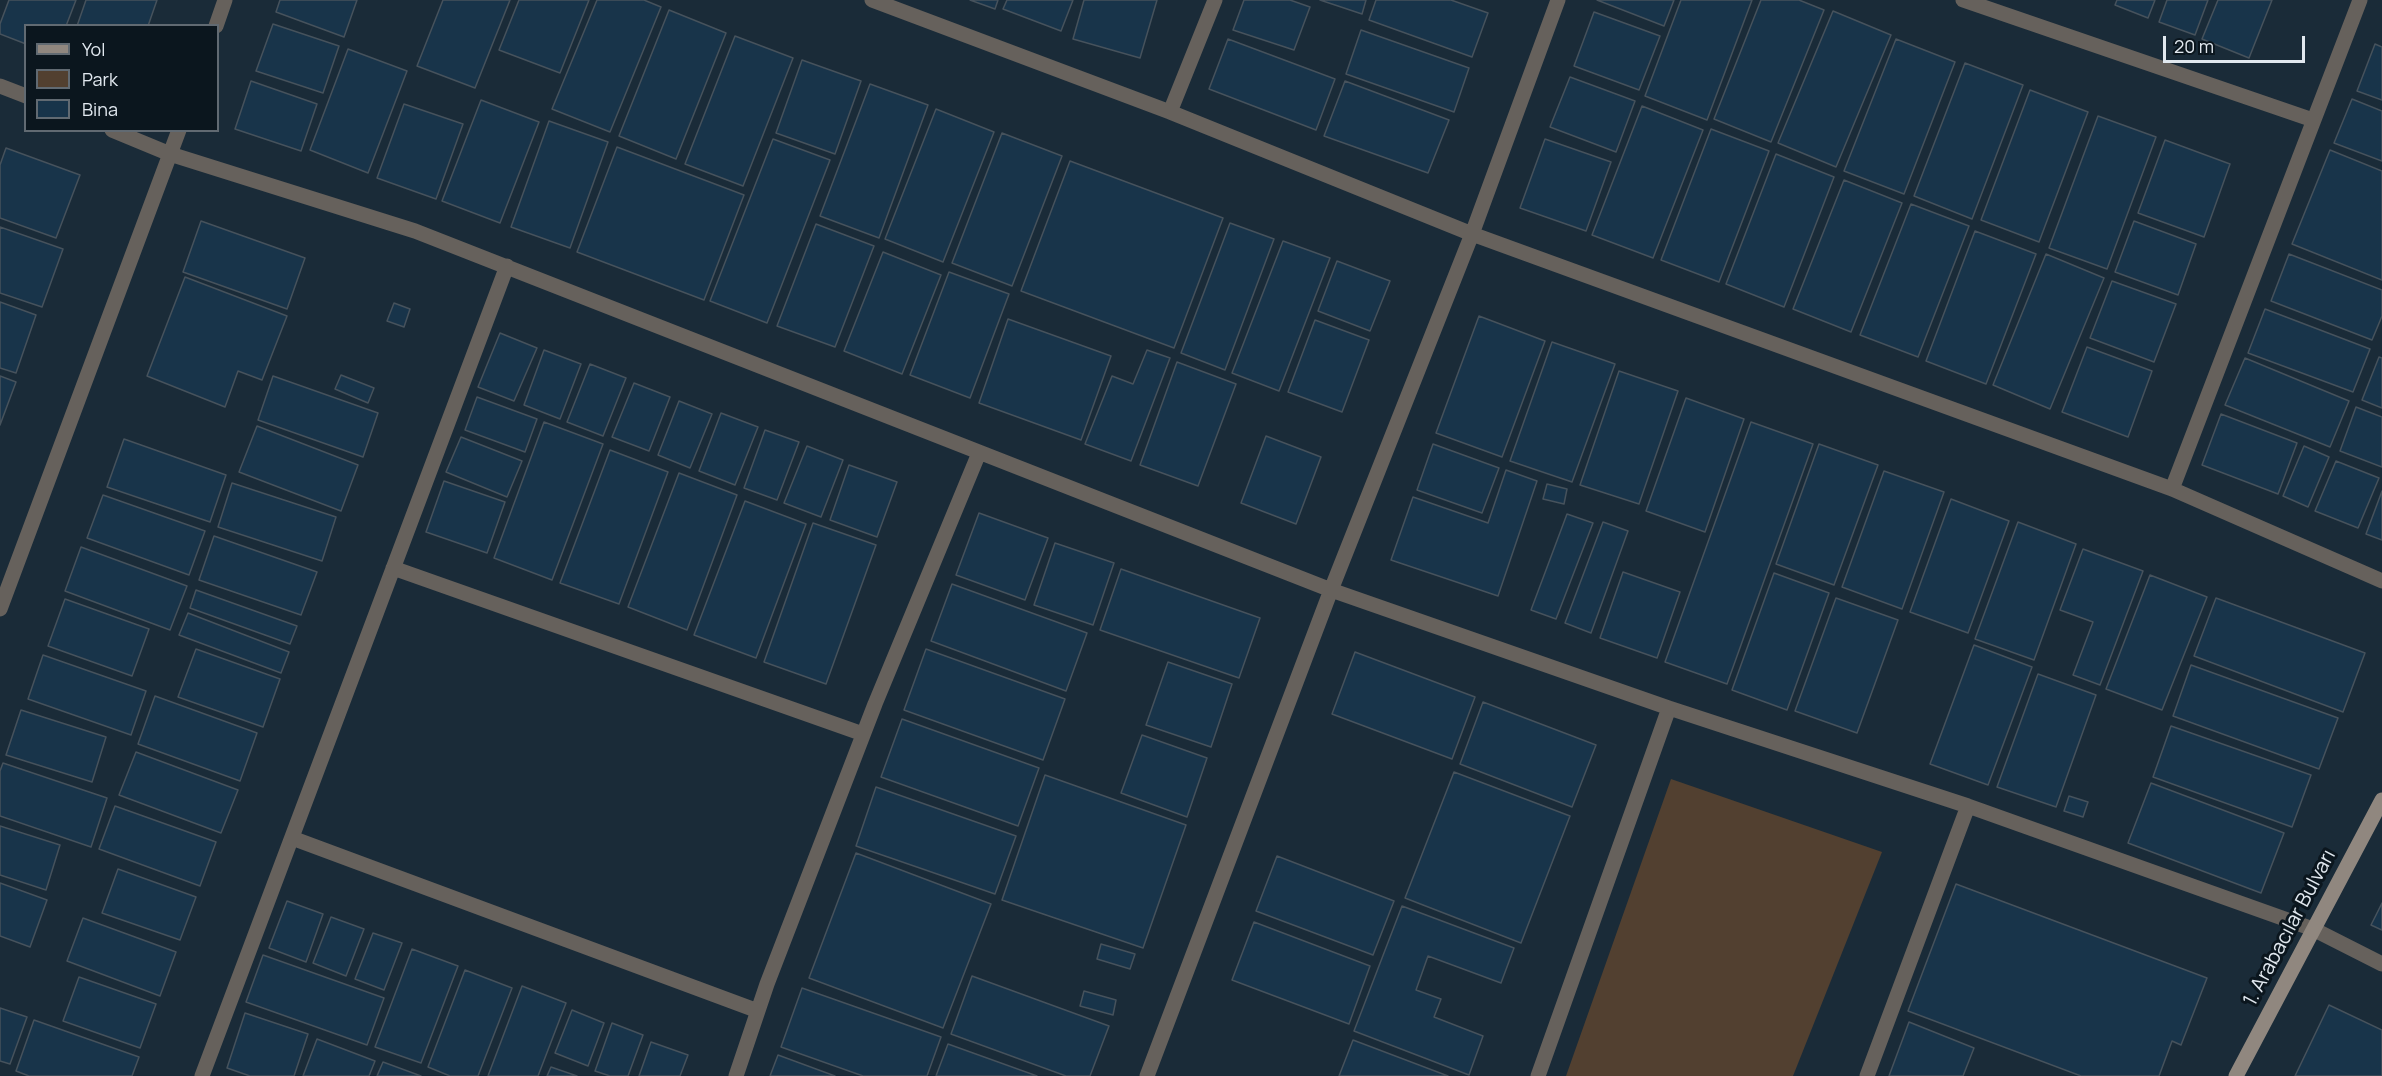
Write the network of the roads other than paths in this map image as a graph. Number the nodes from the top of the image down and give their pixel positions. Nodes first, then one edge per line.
1 (225, 0) edge
2 (872, 0) edge
3 (1215, 0) edge
4 (1558, 0) edge
5 (1963, 0) edge
6 (2360, 0) edge
7 (217, 24) edge
8 (0, 86) edge
9 (24, 95) edge
10 (1170, 112) junction
11 (2313, 120) junction
12 (117, 132) edge
13 (178, 132) edge
14 (170, 154) junction
15 (1472, 234) junction
16 (507, 266) junction
17 (978, 453) junction
18 (2172, 489) junction
19 (393, 568) junction
20 (2382, 581) edge
21 (1331, 590) junction
22 (0, 609) edge
23 (1669, 708) junction
24 (863, 734) junction
25 (2382, 800) edge
26 (1968, 806) junction
27 (292, 838) junction
28 (2313, 929) junction
29 (2382, 964) edge
30 (758, 1011) junction
31 (202, 1076) edge
32 (736, 1076) edge
33 (1147, 1076) edge
34 (1538, 1076) edge
35 (1867, 1076) edge
36 (2236, 1076) edge

1 - 7 street
2 - 10 street
3 - 10 street
4 - 15 street
5 - 11 street
6 - 11 street
8 - 9 street
10 - 15 street
11 - 18 street
12 - 14 street
13 - 14 street
14 - 16 street
14 - 22 street
15 - 18 street
15 - 21 street
16 - 17 street
16 - 19 street
17 - 21 street
17 - 24 street
18 - 20 street
19 - 24 street
19 - 27 street
21 - 23 street
21 - 33 street
23 - 26 street
23 - 34 street
24 - 30 street
25 - 28 main road, 1. Arabacılar Bulvarı
26 - 28 street
26 - 35 street
27 - 30 street
27 - 31 street
28 - 29 street
28 - 36 main road, 1. Arabacılar Bulvarı
30 - 32 street

